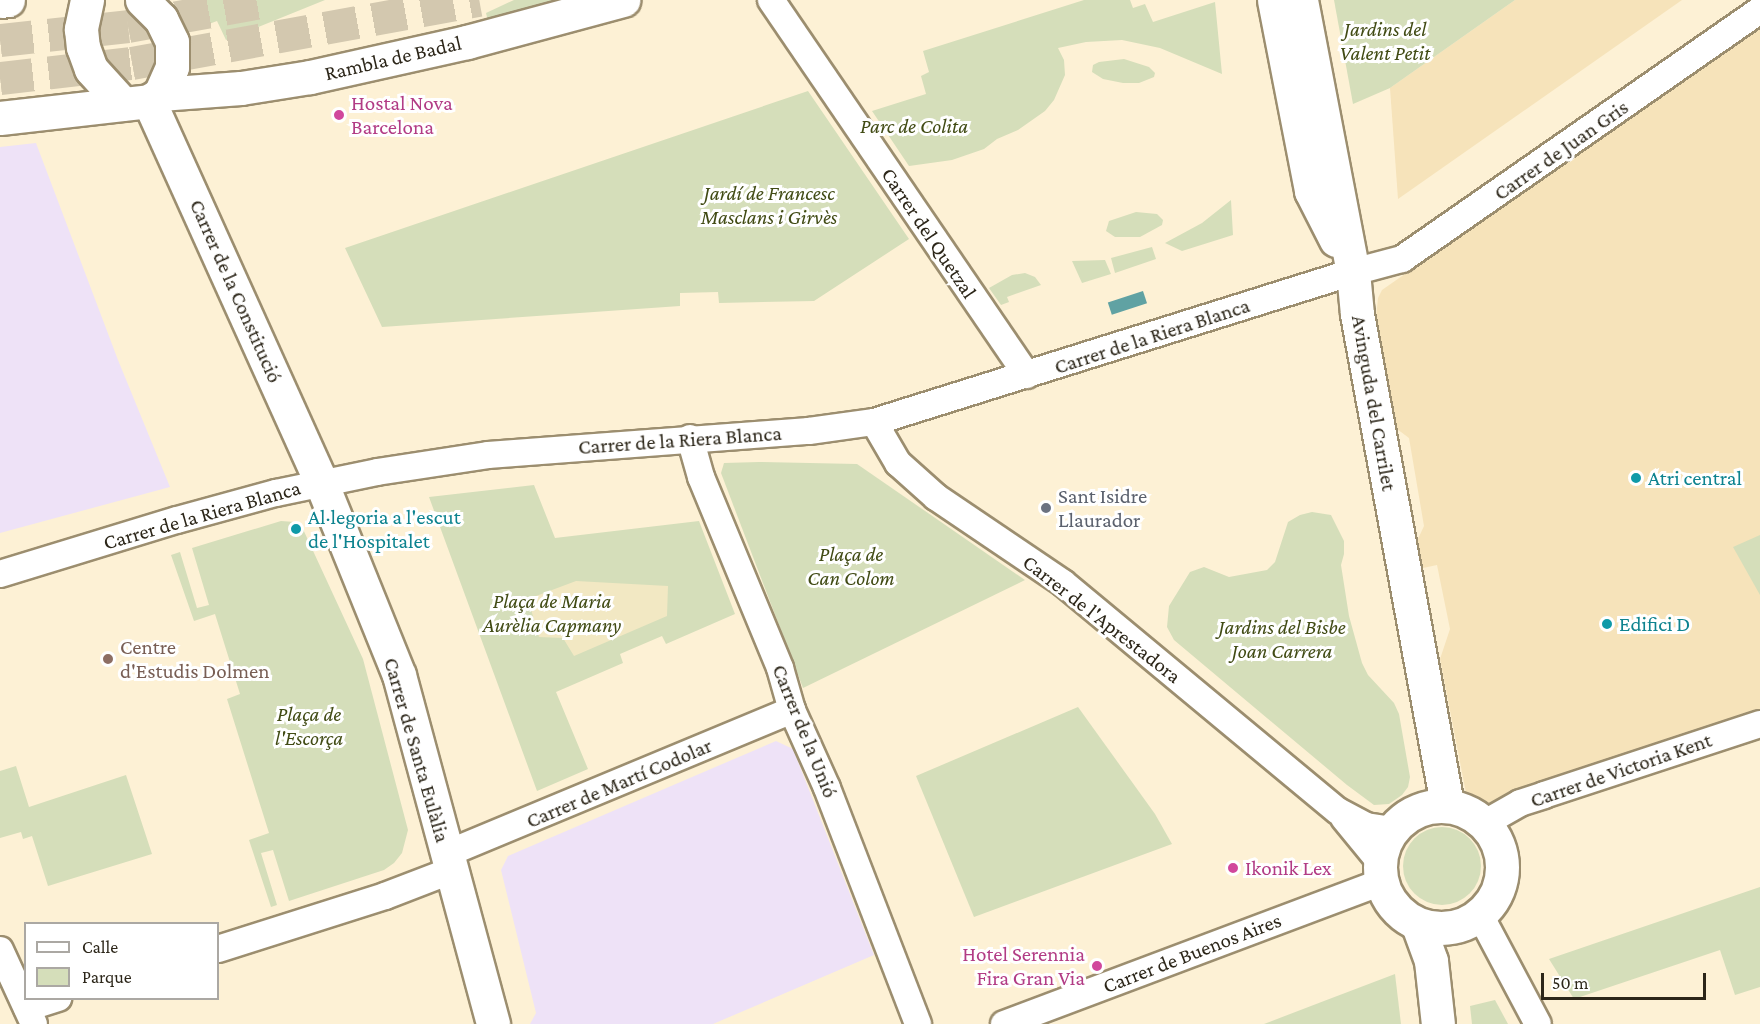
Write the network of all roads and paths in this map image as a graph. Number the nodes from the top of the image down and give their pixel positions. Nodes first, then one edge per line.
1 (8, 0) edge
2 (87, 0) edge
3 (142, 0) edge
4 (623, 0) edge
5 (771, 0) edge
6 (1274, 0) edge
7 (1301, 0) edge
8 (1324, 0) edge
9 (0, 1) edge
10 (1760, 10) edge
11 (144, 99) junction
12 (0, 118) edge
13 (1353, 272) junction
14 (1027, 375) junction
15 (874, 422) junction
16 (690, 438) junction
17 (321, 482) junction
18 (0, 574) edge
19 (792, 710) junction
20 (1760, 724) edge
21 (1447, 805) junction
22 (1338, 811) junction
23 (1485, 823) junction
24 (1391, 830) junction
25 (448, 862) junction
26 (1380, 872) junction
27 (1480, 915) junction
28 (1430, 927) junction
29 (219, 949) edge
30 (0, 950) edge
31 (56, 1000) edge
32 (31, 1016) edge
33 (493, 1024) edge
34 (918, 1024) edge
35 (1004, 1024) edge
36 (1438, 1024) edge
37 (1538, 1024) edge

1 - 9 street
2 - 11 street
3 - 11 street
4 - 11 street, Rambla de Badal
5 - 14 street, Carrer del Quetzal
6 - 13 street
7 - 13 street, Avinguda del Carrilet
8 - 13 street
10 - 13 street, Carrer de Juan Gris
11 - 12 street, Rambla de Badal
11 - 17 street, Carrer de la Constitució
13 - 14 street, Carrer de la Riera Blanca
13 - 21 street, Avinguda del Carrilet
14 - 15 street, Carrer de la Riera Blanca
15 - 16 street, Carrer de la Riera Blanca
15 - 22 street, Carrer de l'Aprestadora
16 - 17 street, Carrer de la Riera Blanca
16 - 19 street, Carrer de la Unió
17 - 18 street, Carrer de la Riera Blanca
17 - 25 street, Carrer de Santa Eulàlia
19 - 25 street, Carrer de Martí Codolar
19 - 34 street, Carrer de la Unió
20 - 23 street, Carrer de Victoria Kent
21 - 23 street
21 - 24 street
22 - 24 street, Carrer de l'Aprestadora
22 - 26 street, Carrer de l'Aprestadora
23 - 27 street
24 - 26 street
25 - 29 street, Carrer de Martí Codolar
25 - 33 street, Carrer de Santa Eulàlia
26 - 28 street
26 - 35 street, Carrer de Buenos Aires
27 - 28 street
27 - 37 street
28 - 36 street
30 - 32 street
31 - 32 street

